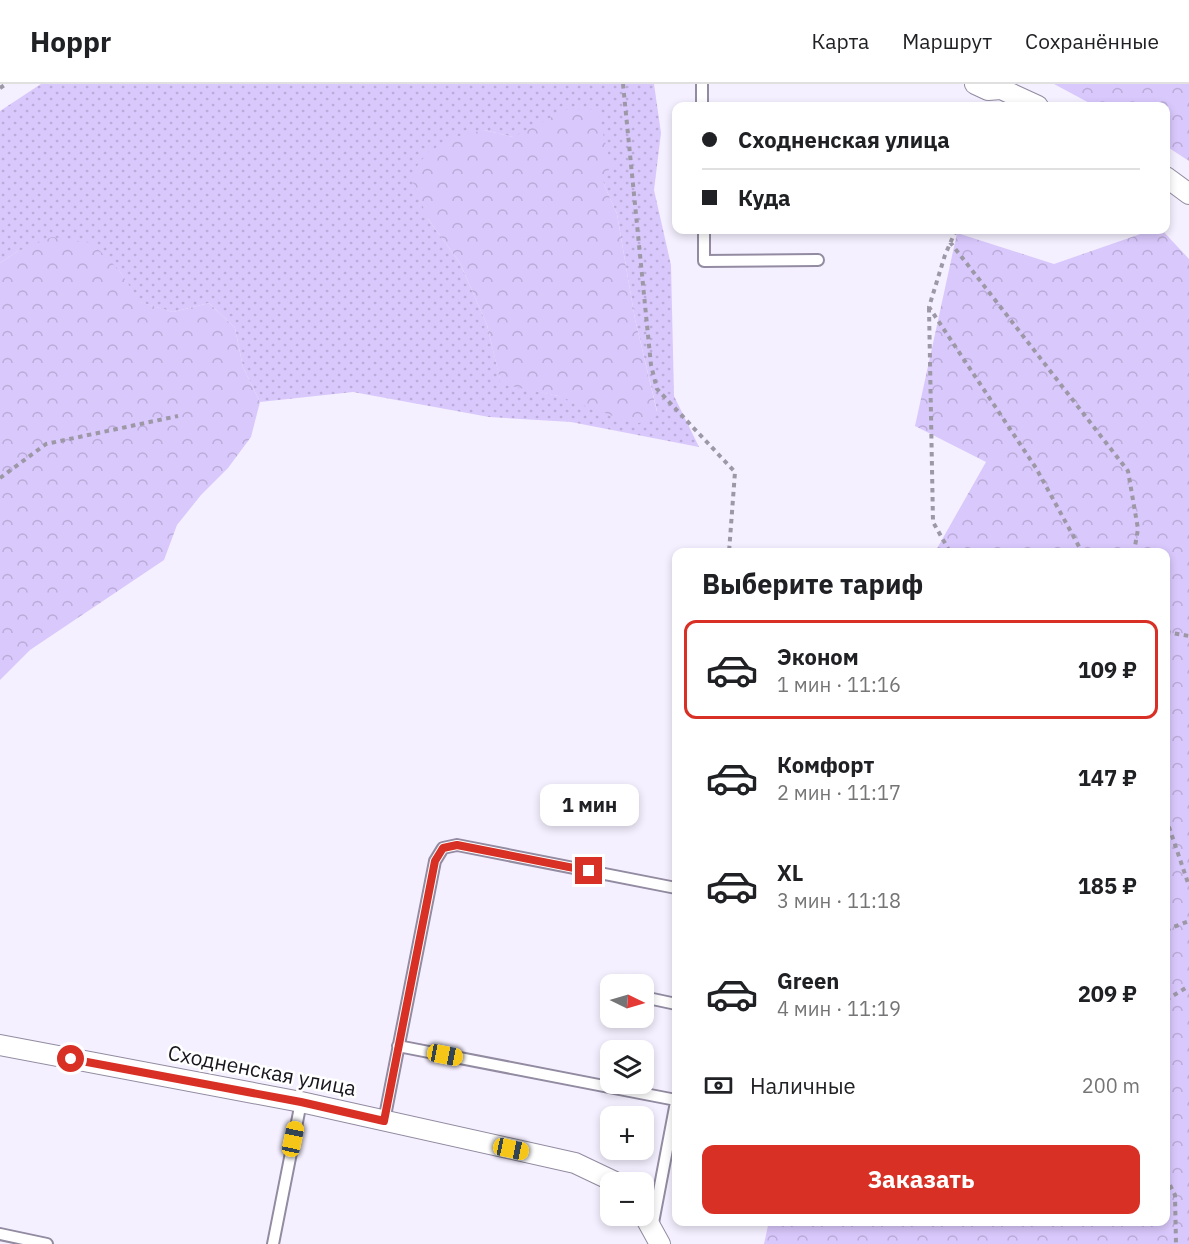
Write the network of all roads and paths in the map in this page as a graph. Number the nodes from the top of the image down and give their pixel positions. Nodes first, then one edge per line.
1 (6, 84) edge
2 (623, 84) edge
3 (702, 84) edge
4 (982, 86) edge
5 (0, 88) edge
6 (702, 102) edge
7 (1029, 102) edge
8 (1170, 180) edge
9 (1189, 194) edge
10 (704, 234) edge
11 (954, 234) edge
12 (950, 242) junction
13 (818, 260) dead end
14 (929, 307) junction
15 (178, 416) dead end
16 (0, 478) edge
17 (729, 548) edge
18 (948, 548) edge
19 (1080, 548) edge
20 (1135, 548) edge
21 (1170, 633) edge
22 (1189, 636) edge
23 (1170, 830) edge
24 (1189, 886) edge
25 (672, 887) edge
26 (1189, 921) edge
27 (1170, 928) edge
28 (1189, 986) edge
29 (1170, 998) edge
30 (654, 999) edge
31 (672, 1003) edge
32 (0, 1045) edge
33 (398, 1046) junction
34 (672, 1100) edge
35 (301, 1102) junction
36 (384, 1121) junction
37 (672, 1122) edge
38 (600, 1175) edge
39 (1170, 1185) edge
40 (652, 1229) edge
41 (0, 1234) edge
42 (48, 1244) edge
43 (273, 1244) edge
44 (1176, 1244) edge

1 - 5 path
2 - 17 path
3 - 6 lane
4 - 7 street
8 - 9 street
10 - 13 lane
11 - 12 path
12 - 14 path
12 - 20 path
14 - 18 path
14 - 19 path
15 - 16 path
21 - 22 path
23 - 24 path
25 - 33 lane
26 - 27 path
28 - 29 path
30 - 31 lane
32 - 35 street, Сходненская улица
33 - 34 lane
33 - 36 lane
35 - 36 street, Сходненская улица
35 - 43 lane
36 - 38 street, Сходненская улица
37 - 40 lane
39 - 44 path
41 - 42 lane

